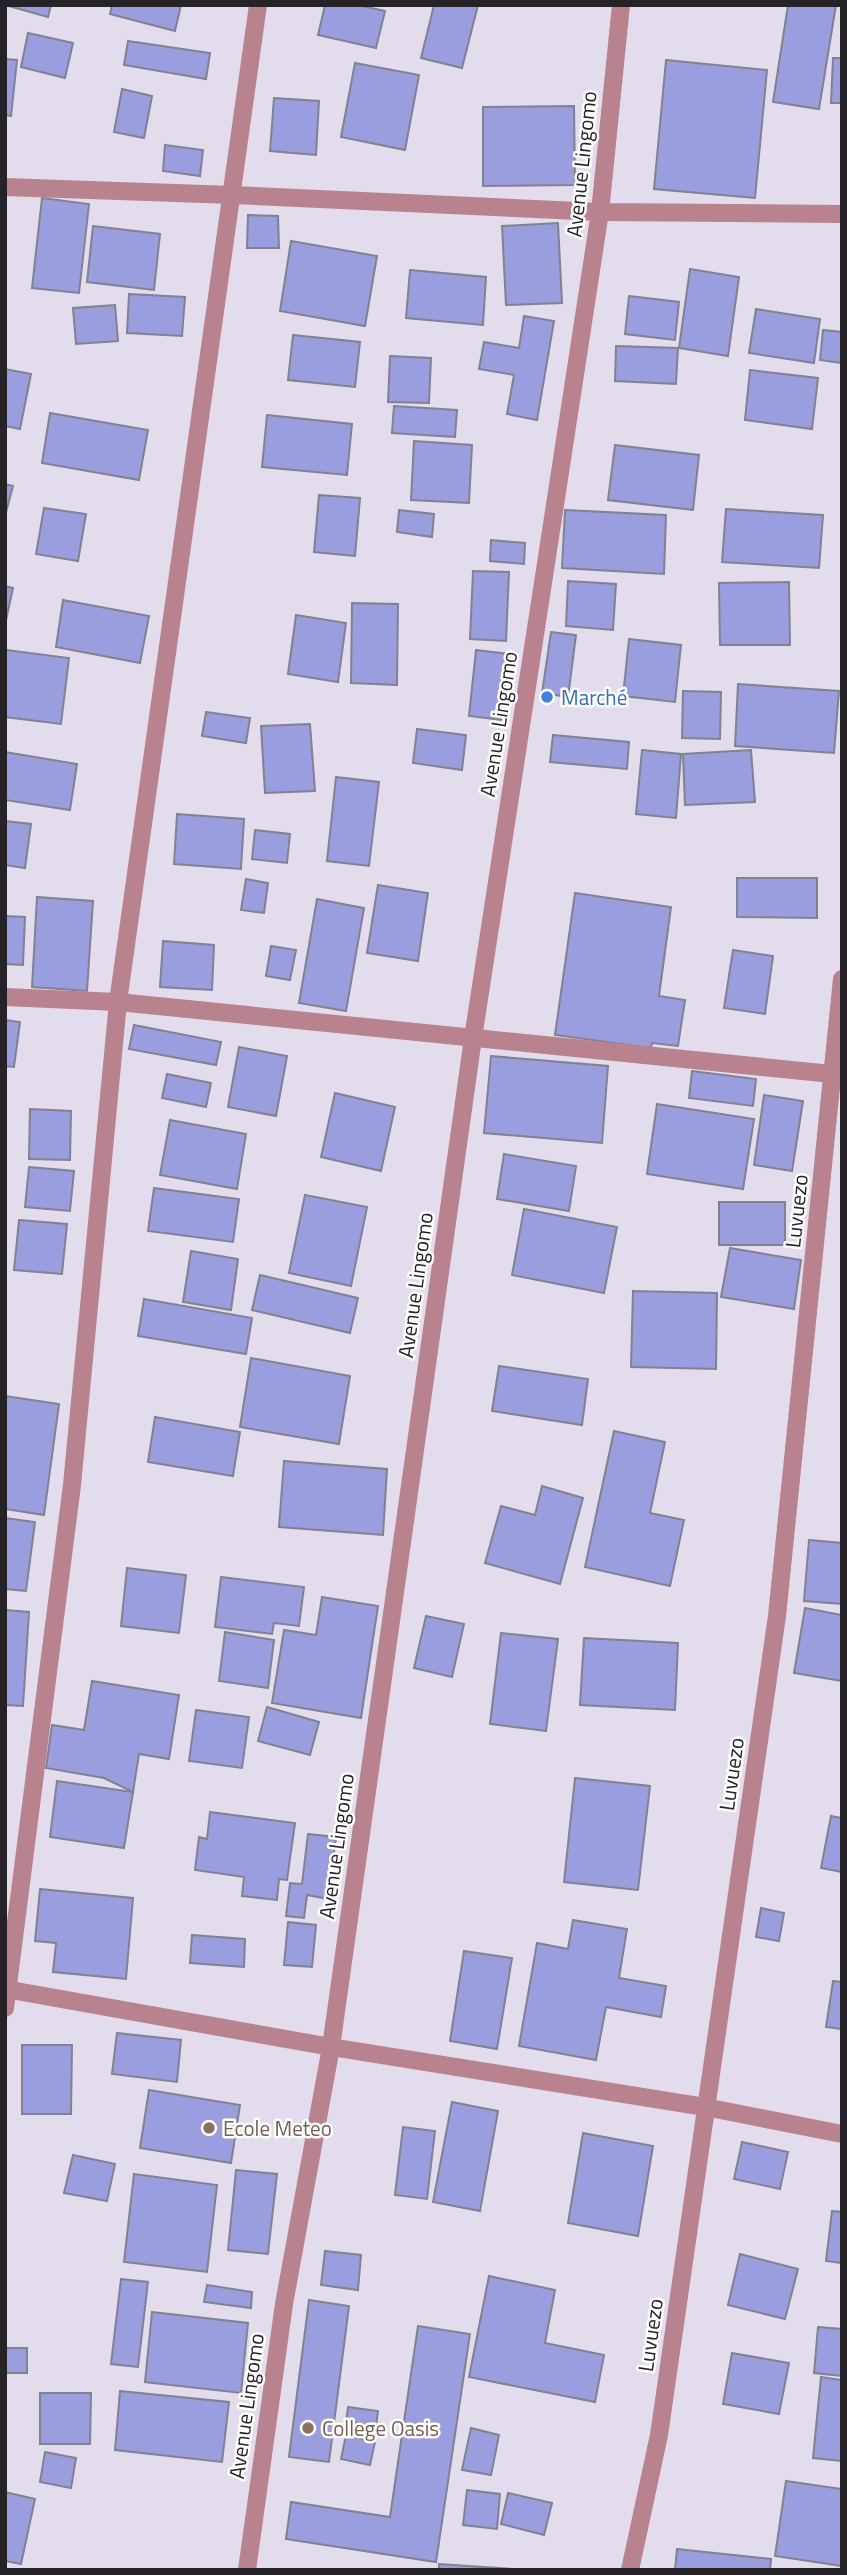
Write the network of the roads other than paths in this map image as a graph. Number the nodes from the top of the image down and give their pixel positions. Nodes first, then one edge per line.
1 (258, 5) edge
2 (621, 5) edge
3 (5, 187) edge
4 (232, 195) junction
5 (600, 212) junction
6 (842, 214) edge
7 (842, 979) edge
8 (5, 997) edge
9 (117, 1002) junction
10 (473, 1038) junction
11 (838, 1075) edge
12 (7, 1989) edge
13 (5, 2008) edge
14 (331, 2047) junction
15 (705, 2107) junction
16 (842, 2134) edge
17 (247, 2570) edge
18 (630, 2570) edge

1 - 4 street
2 - 5 street, Avenue Lingomo
3 - 4 street
4 - 5 street
4 - 9 street
5 - 6 street
5 - 10 street, Avenue Lingomo
7 - 11 street, Luvuezo
8 - 9 street
9 - 10 street
9 - 12 street
10 - 11 street
10 - 14 street, Avenue Lingomo
11 - 15 street, Luvuezo
12 - 13 street
12 - 14 street
14 - 15 street
14 - 17 street, Avenue Lingomo
15 - 16 street
15 - 18 street, Luvuezo

